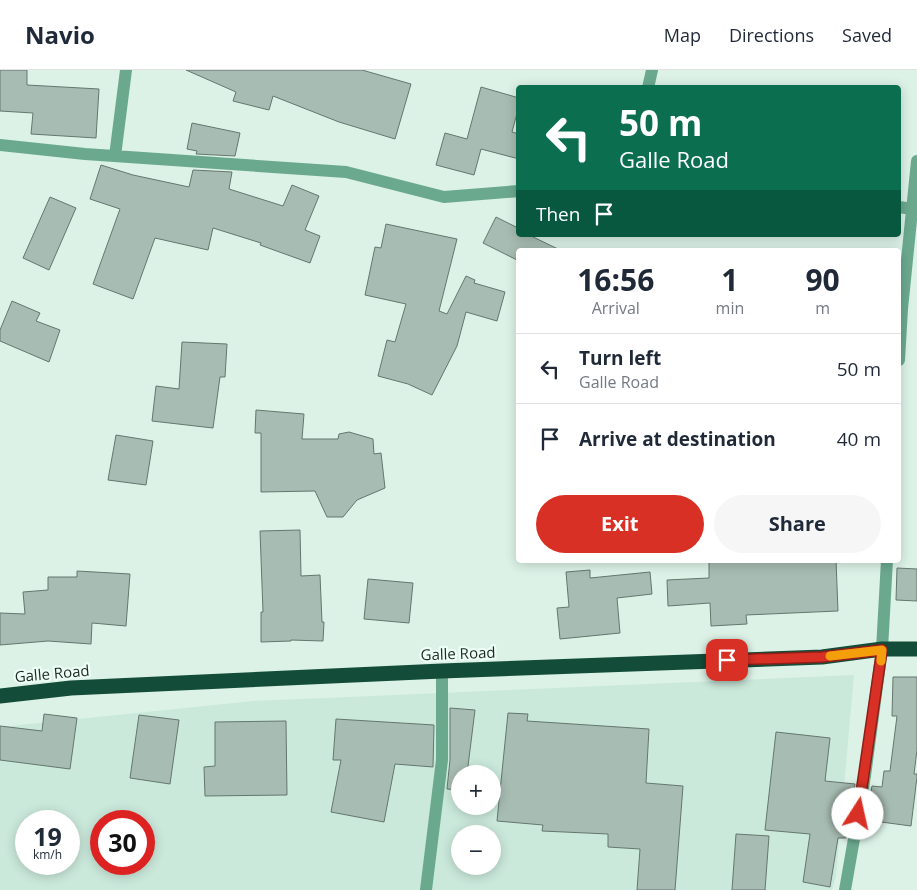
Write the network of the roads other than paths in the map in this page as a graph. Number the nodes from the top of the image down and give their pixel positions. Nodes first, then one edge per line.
1 (126, 70) edge
2 (652, 70) edge
3 (649, 85) edge
4 (0, 144) edge
5 (115, 156) junction
6 (917, 161) edge
7 (516, 192) edge
8 (901, 207) edge
9 (912, 209) junction
10 (901, 326) edge
11 (887, 563) edge
12 (917, 649) edge
13 (882, 650) junction
14 (442, 671) junction
15 (0, 696) edge
16 (426, 890) edge
17 (845, 890) edge

1 - 5 street
2 - 3 street
4 - 5 street
5 - 7 street
6 - 9 street
8 - 9 street
9 - 10 street
11 - 13 street
12 - 13 highway, Galle Road
13 - 14 highway, Galle Road
13 - 17 street
14 - 15 highway, Galle Road
14 - 16 street

